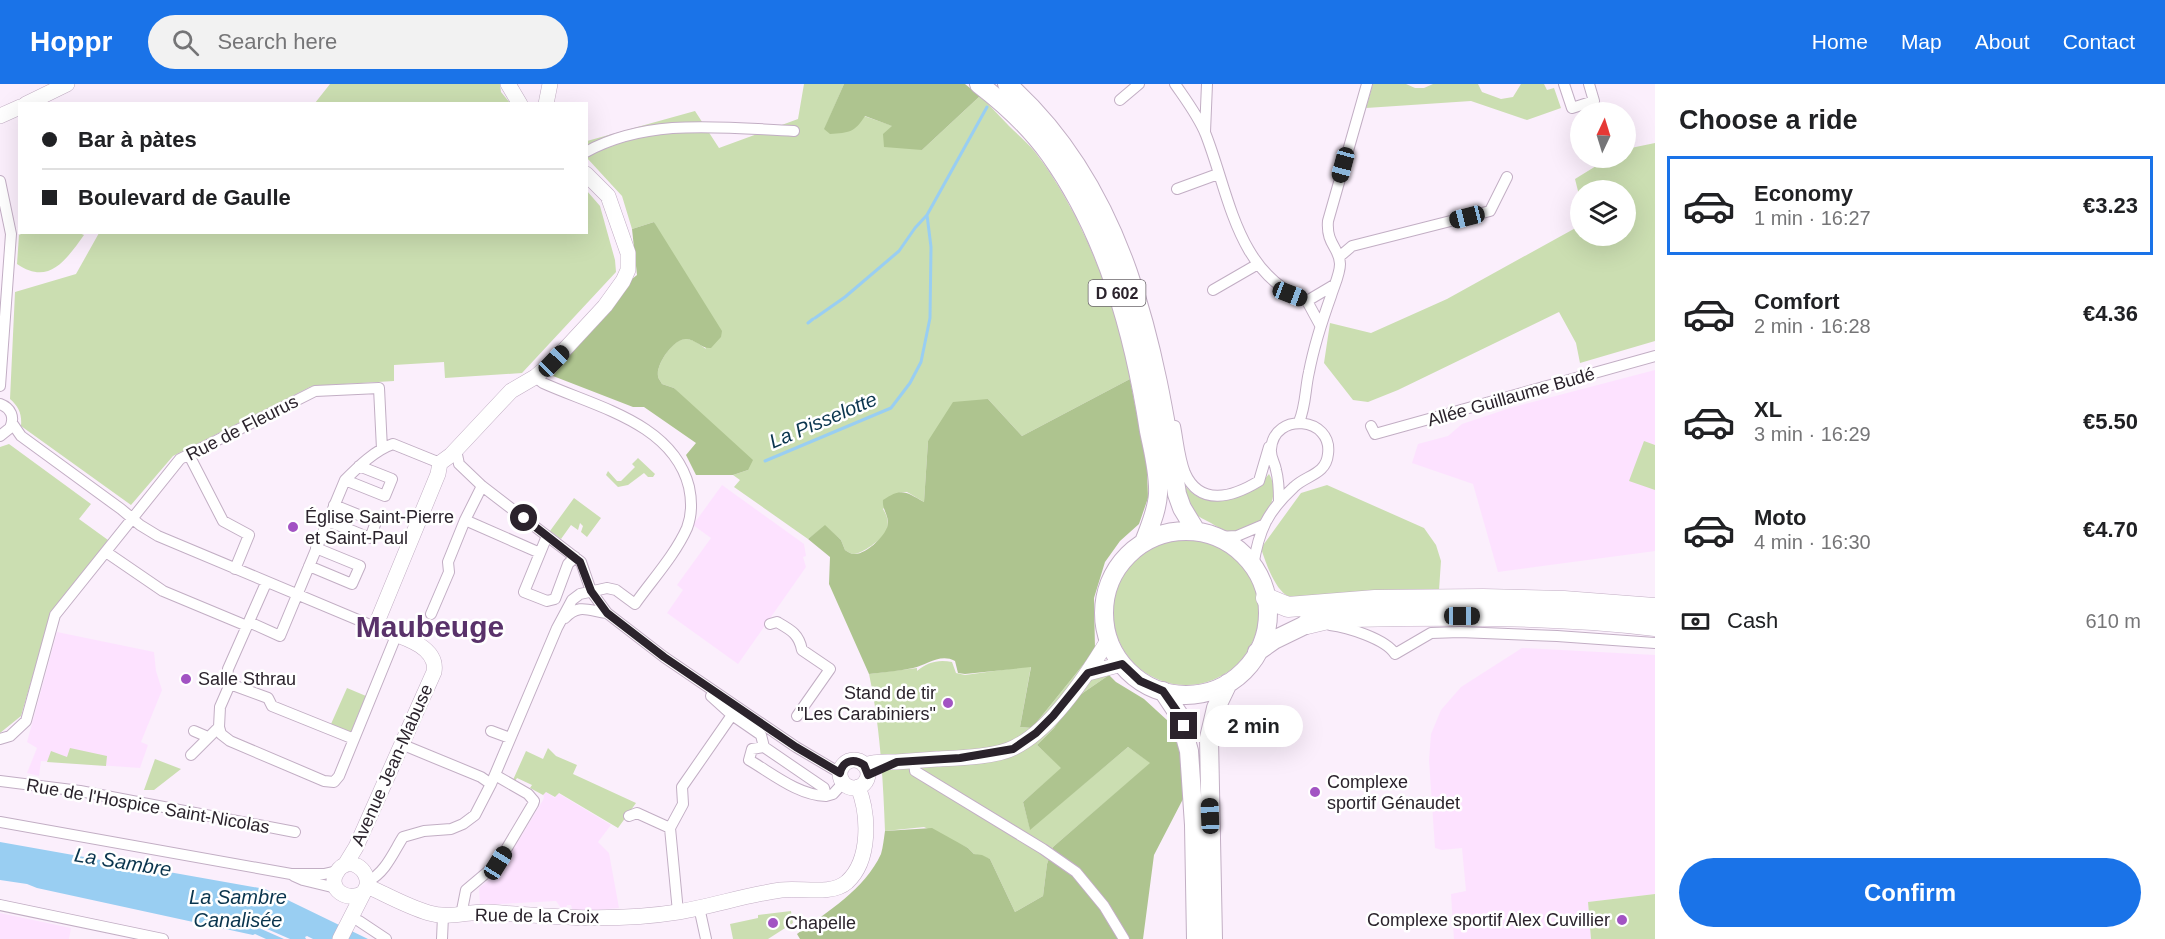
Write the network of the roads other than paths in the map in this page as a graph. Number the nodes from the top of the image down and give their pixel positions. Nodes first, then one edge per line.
1 (67, 84) edge
2 (508, 84) edge
3 (550, 84) edge
4 (979, 84) edge
5 (1007, 84) edge
6 (1139, 84) edge
7 (1175, 84) edge
8 (1207, 84) edge
9 (1366, 84) edge
10 (1564, 84) edge
11 (1588, 84) edge
12 (1120, 100) dead end
13 (30, 102) edge
14 (519, 102) edge
15 (546, 102) edge
16 (18, 108) edge
17 (0, 116) edge
18 (794, 131) dead end
19 (1205, 132) junction
20 (588, 151) edge
21 (1218, 174) junction
22 (588, 176) edge
23 (1507, 177) dead end
24 (0, 181) edge
25 (1177, 189) dead end
26 (1339, 257) junction
27 (1258, 264) junction
28 (1335, 285) junction
29 (1213, 290) dead end
30 (1307, 301) junction
31 (1320, 325) junction
32 (1655, 356) edge
33 (1155, 362) junction
34 (535, 377) junction
35 (0, 388) edge
36 (2, 404) edge
37 (1299, 422) junction
38 (1371, 426) dead end
39 (6, 431) edge
40 (1274, 439) junction
41 (382, 449) junction
42 (189, 455) junction
43 (446, 464) junction
44 (359, 466) junction
45 (345, 480) junction
46 (482, 486) junction
47 (1279, 502) junction
48 (334, 506) junction
49 (133, 519) junction
50 (465, 520) junction
51 (328, 521) junction
52 (1263, 525) junction
53 (1196, 531) junction
54 (547, 536) junction
55 (1217, 537) junction
56 (1144, 542) junction
57 (316, 548) junction
58 (106, 552) junction
59 (540, 553) junction
60 (575, 557) junction
61 (309, 566) junction
62 (1253, 566) junction
63 (235, 569) junction
64 (266, 583) junction
65 (591, 591) junction
66 (297, 596) junction
67 (1266, 598) junction
68 (1655, 608) edge
69 (607, 613) junction
70 (431, 614) dead end
71 (248, 624) junction
72 (770, 624) dead end
73 (1307, 624) junction
74 (1655, 626) edge
75 (375, 627) junction
76 (557, 628) junction
77 (396, 636) junction
78 (1108, 640) junction
79 (1655, 643) edge
80 (1257, 652) junction
81 (664, 657) junction
82 (1122, 664) junction
83 (1088, 673) junction
84 (1228, 683) junction
85 (230, 684) junction
86 (1163, 691) junction
87 (732, 715) junction
88 (797, 716) dead end
89 (219, 727) junction
90 (194, 731) dead end
91 (491, 731) dead end
92 (208, 737) junction
93 (510, 738) junction
94 (0, 739) edge
95 (354, 739) junction
96 (401, 744) junction
97 (764, 747) junction
98 (191, 755) dead end
99 (914, 759) junction
100 (389, 774) junction
101 (855, 777) junction
102 (493, 779) junction
103 (0, 781) edge
104 (826, 796) junction
105 (629, 816) dead end
106 (0, 822) edge
107 (669, 828) junction
108 (295, 832) dead end
109 (341, 868) junction
110 (291, 874) junction
111 (365, 883) junction
112 (339, 891) junction
113 (0, 905) edge
114 (699, 907) junction
115 (678, 912) junction
116 (461, 915) junction
117 (443, 916) junction
118 (348, 921) junction
119 (163, 939) edge
120 (340, 939) edge
121 (386, 939) edge
122 (442, 939) edge
123 (706, 939) edge
124 (1124, 939) edge
125 (1196, 939) edge
126 (1213, 939) edge

1 - 13 main road
2 - 14 main road
3 - 15 main road
4 - 56 main road, D 602
5 - 33 main road, D 602
6 - 12 street
7 - 19 street
8 - 19 street
9 - 26 street
10 - 11 street
16 - 17 main road
18 - 20 street
19 - 21 street
21 - 25 street
21 - 27 street
22 - 34 main road
23 - 26 street
24 - 35 street
26 - 28 street
27 - 29 street
27 - 30 street
28 - 30 street
28 - 31 street
30 - 31 street
31 - 37 street
32 - 38 street, Allée Guillaume Budé
33 - 40 street
33 - 53 main road, D 602
34 - 43 main road
34 - 65 street
35 - 36 street
36 - 39 street
37 - 40 street
37 - 47 street
39 - 49 street
40 - 47 street
41 - 42 street, Rue de Fleurus
41 - 43 street
41 - 44 street
42 - 49 street, Rue de Fleurus
42 - 63 street
43 - 46 street
43 - 75 main road
44 - 45 street
44 - 45 street
45 - 48 street
46 - 50 street
46 - 54 street
47 - 52 street
48 - 51 street
48 - 51 street
49 - 58 street, Rue de Fleurus
49 - 63 street
50 - 59 street
50 - 70 street
51 - 57 street
52 - 55 street
52 - 62 street
53 - 55 main road
53 - 56 main road
54 - 59 street
54 - 60 street
55 - 62 main road
56 - 78 main road
57 - 61 street
57 - 61 street
58 - 71 street
58 - 94 street, Rue de Fleurus
59 - 60 street
60 - 65 street
61 - 66 street
62 - 67 main road
63 - 64 street
64 - 66 street
64 - 71 street
65 - 69 street
65 - 76 street
66 - 71 street
66 - 75 street
67 - 68 highway
67 - 80 main road
69 - 76 street
69 - 81 street
71 - 85 street
72 - 88 street
73 - 74 highway
73 - 79 street
73 - 80 main road
75 - 77 main road, Avenue Jean-Mabuse
76 - 93 street
77 - 95 street
77 - 96 main road, Avenue Jean-Mabuse
78 - 82 main road
78 - 83 main road
80 - 84 main road
81 - 87 street
81 - 101 street
82 - 83 main road
82 - 86 main road
83 - 99 main road
84 - 86 main road
84 - 126 main road
85 - 89 street
85 - 95 street
86 - 125 main road
87 - 97 street
87 - 107 street
89 - 92 street
89 - 95 street
90 - 92 street
91 - 93 street
92 - 98 street
93 - 102 street
96 - 100 main road, Avenue Jean-Mabuse
96 - 102 street
97 - 104 street
97 - 104 street
99 - 101 main road
99 - 124 street
100 - 109 main road, Avenue Jean-Mabuse
100 - 111 main road
101 - 104 street
101 - 114 main road, Rue de la Croix
102 - 111 street
102 - 116 street
103 - 108 street, Rue de l'Hospice Saint-Nicolas
105 - 107 street
106 - 110 street
107 - 115 street
109 - 110 street
109 - 111 main road
109 - 112 main road
110 - 112 street
111 - 112 main road
111 - 117 main road, Rue de la Croix
111 - 118 main road
112 - 118 main road
113 - 119 street
114 - 115 main road, Rue de la Croix
114 - 123 street
115 - 116 main road, Rue de la Croix
116 - 117 main road, Rue de la Croix
117 - 122 street
118 - 120 main road
118 - 121 street

